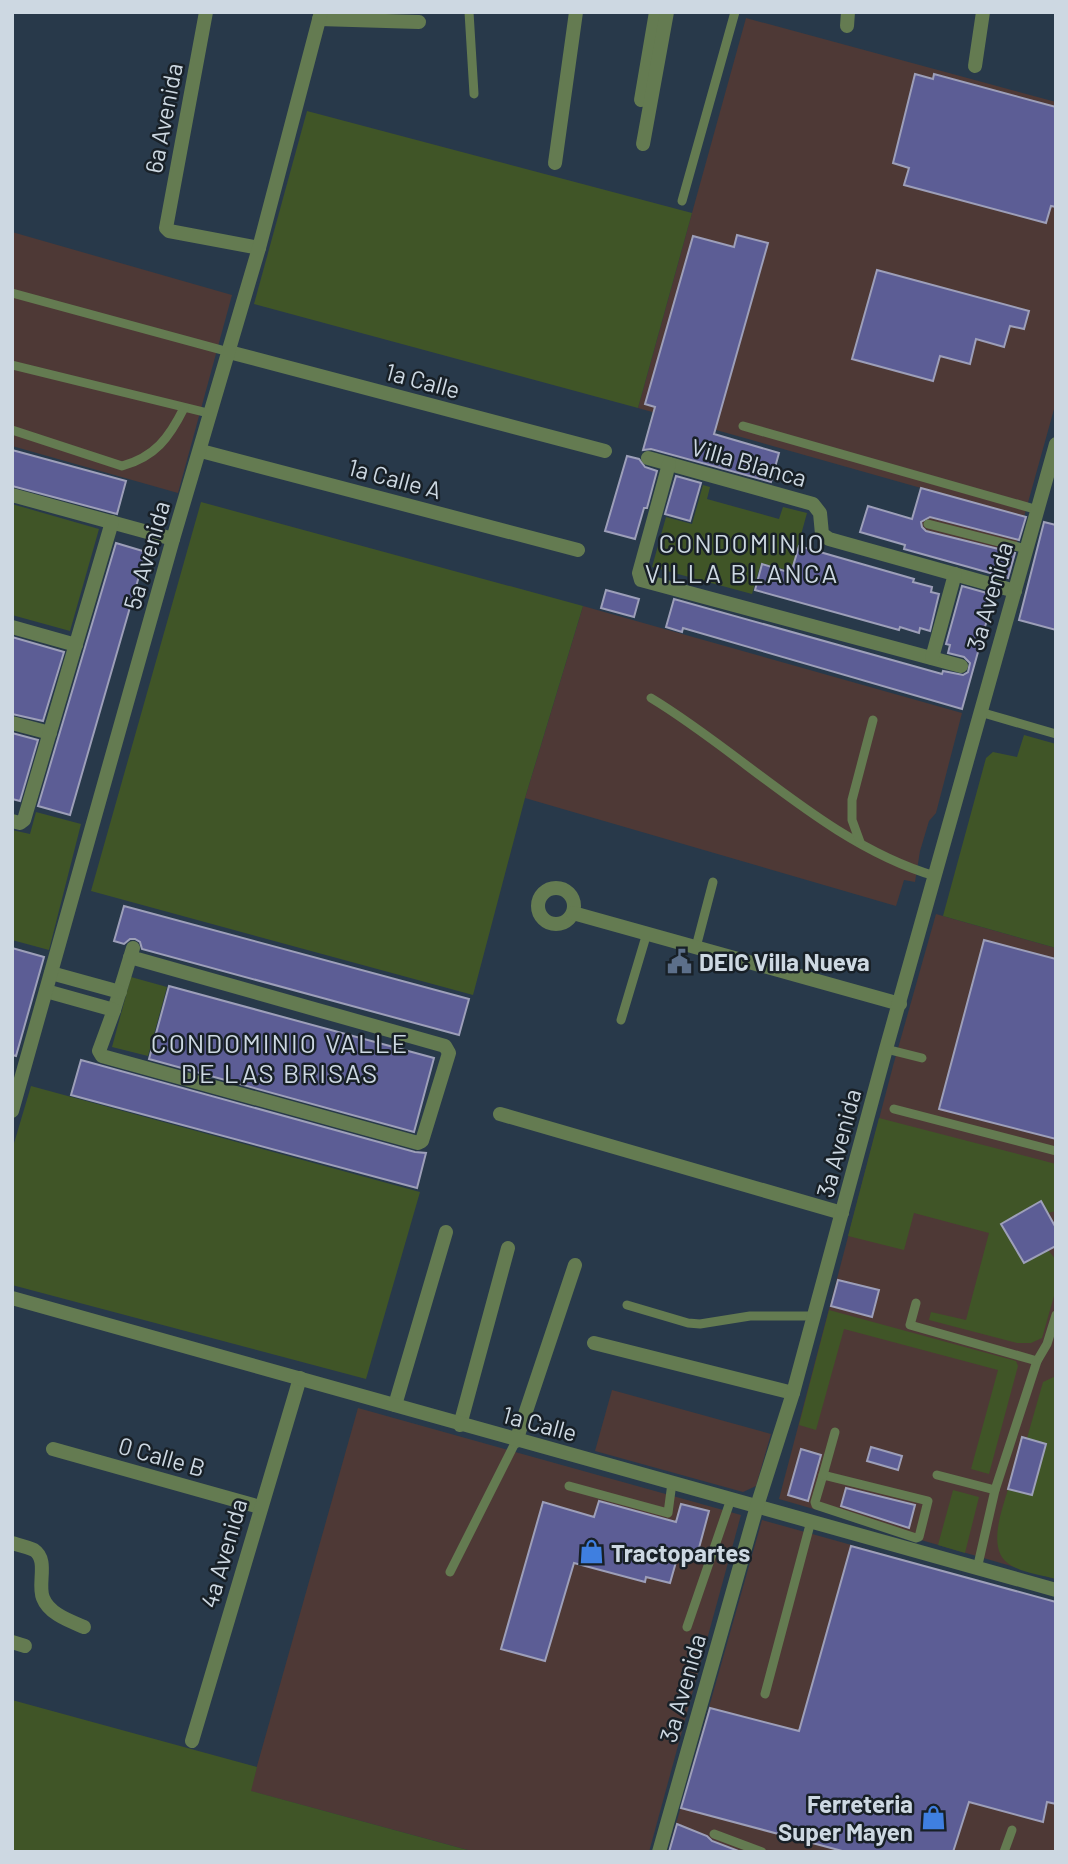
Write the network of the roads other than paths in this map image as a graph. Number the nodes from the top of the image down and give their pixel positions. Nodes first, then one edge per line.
1 (206, 12) edge
2 (469, 12) edge
3 (576, 12) edge
4 (656, 12) edge
5 (667, 12) edge
6 (735, 12) edge
7 (983, 12) edge
8 (320, 16) edge
9 (419, 22) dead end
10 (975, 66) dead end
11 (474, 94) dead end
12 (555, 163) dead end
13 (682, 201) dead end
14 (259, 248) junction
15 (12, 293) edge
16 (229, 352) junction
17 (12, 365) edge
18 (184, 408) junction
19 (212, 414) junction
20 (743, 426) dead end
21 (12, 430) edge
22 (1056, 444) edge
23 (201, 451) junction
24 (605, 451) dead end
25 (648, 458) dead end
26 (669, 464) junction
27 (1053, 466) edge
28 (12, 495) edge
29 (1038, 510) junction
30 (112, 522) junction
31 (928, 524) dead end
32 (173, 539) junction
33 (1026, 549) junction
34 (578, 550) dead end
35 (955, 574) junction
36 (1014, 591) junction
37 (12, 627) edge
38 (76, 645) junction
39 (932, 658) junction
40 (961, 666) dead end
41 (651, 698) dead end
42 (980, 712) junction
43 (873, 720) dead end
44 (12, 723) edge
45 (51, 733) junction
46 (1056, 734) edge
47 (12, 821) edge
48 (860, 842) junction
49 (935, 876) junction
50 (713, 882) dead end
51 (573, 913) dead end
52 (647, 933) junction
53 (696, 947) junction
54 (51, 973) junction
55 (46, 991) junction
56 (120, 992) junction
57 (900, 1004) junction
58 (114, 1010) junction
59 (621, 1020) dead end
60 (886, 1049) junction
61 (922, 1058) dead end
62 (894, 1109) dead end
63 (12, 1111) edge
64 (500, 1114) dead end
65 (1056, 1151) edge
66 (842, 1213) junction
67 (446, 1232) dead end
68 (508, 1248) dead end
69 (575, 1265) dead end
70 (12, 1298) edge
71 (916, 1303) dead end
72 (626, 1304) dead end
73 (1056, 1315) edge
74 (814, 1316) junction
75 (594, 1343) dead end
76 (1037, 1361) junction
77 (300, 1378) junction
78 (793, 1394) junction
79 (395, 1405) junction
80 (460, 1425) junction
81 (835, 1432) dead end
82 (516, 1441) junction
83 (53, 1450) dead end
84 (823, 1475) junction
85 (937, 1475) dead end
86 (672, 1483) junction
87 (569, 1486) dead end
88 (995, 1490) junction
89 (731, 1499) junction
90 (757, 1506) junction
91 (260, 1507) junction
92 (811, 1521) junction
93 (12, 1543) edge
94 (977, 1569) junction
95 (450, 1572) dead end
96 (1056, 1591) edge
97 (84, 1627) dead end
98 (687, 1627) dead end
99 (765, 1694) dead end
100 (192, 1741) dead end
101 (1012, 1830) dead end
102 (714, 1834) dead end
103 (659, 1852) edge
104 (762, 1852) edge
105 (1004, 1852) edge

1 - 14 street, 6a Avenida
2 - 11 lane
3 - 12 street
4 - 5 street
6 - 13 lane
7 - 10 street
8 - 9 street
8 - 14 street, 5a Avenida
14 - 16 street, 5a Avenida
15 - 16 lane
16 - 19 street, 5a Avenida
16 - 24 street, 1a Calle
17 - 18 lane
18 - 19 lane
18 - 21 lane
19 - 23 street, 5a Avenida
20 - 29 lane
22 - 27 street, 3a Avenida
23 - 32 street, 5a Avenida
23 - 34 street, 1a Calle A
25 - 26 street, Villa Blanca
26 - 35 street, Villa Blanca
26 - 39 street, Villa Blanca
27 - 29 street, 3a Avenida
28 - 30 street
29 - 33 street, 3a Avenida
30 - 32 street
30 - 38 street
31 - 33 lane
32 - 54 street, 5a Avenida
33 - 36 street, 3a Avenida
35 - 36 street, Villa Blanca
35 - 39 street
36 - 42 street, 3a Avenida
37 - 38 street
38 - 45 street
39 - 40 street, Villa Blanca
41 - 48 lane
42 - 46 lane
42 - 49 street, 3a Avenida
43 - 48 lane
44 - 45 street
45 - 47 street
48 - 49 lane
49 - 57 street, 3a Avenida
50 - 53 lane
51 - 52 street
52 - 53 street
52 - 59 lane
53 - 57 street
54 - 55 street, 5a Avenida
54 - 56 street
55 - 58 street
55 - 63 street, 5a Avenida
56 - 58 street
56 - 58 street
57 - 60 street, 3a Avenida
60 - 61 lane
60 - 66 street, 3a Avenida
62 - 65 lane
64 - 66 street
66 - 74 street, 3a Avenida
67 - 79 street
68 - 80 street
69 - 82 street
70 - 77 street, 1a Calle
71 - 76 lane
72 - 74 lane
73 - 76 lane
74 - 78 street, 3a Avenida
75 - 78 street
76 - 88 lane
77 - 79 street, 1a Calle
77 - 91 street, 4a Avenida
78 - 90 street, 3a Avenida
79 - 80 street, 1a Calle
80 - 82 street, 1a Calle
81 - 84 lane
82 - 86 street, 1a Calle
82 - 95 lane
83 - 91 street, 0 Calle B
84 - 84 lane
85 - 88 lane
86 - 87 lane
86 - 89 street, 1a Calle
88 - 94 lane
89 - 90 street, 1a Calle
89 - 98 lane
90 - 92 street, 1a Calle
90 - 103 street, 3a Avenida
91 - 100 street, 4a Avenida
92 - 94 street, 1a Calle
92 - 99 lane
93 - 97 street
94 - 96 street, 1a Calle
101 - 105 lane
102 - 104 lane

